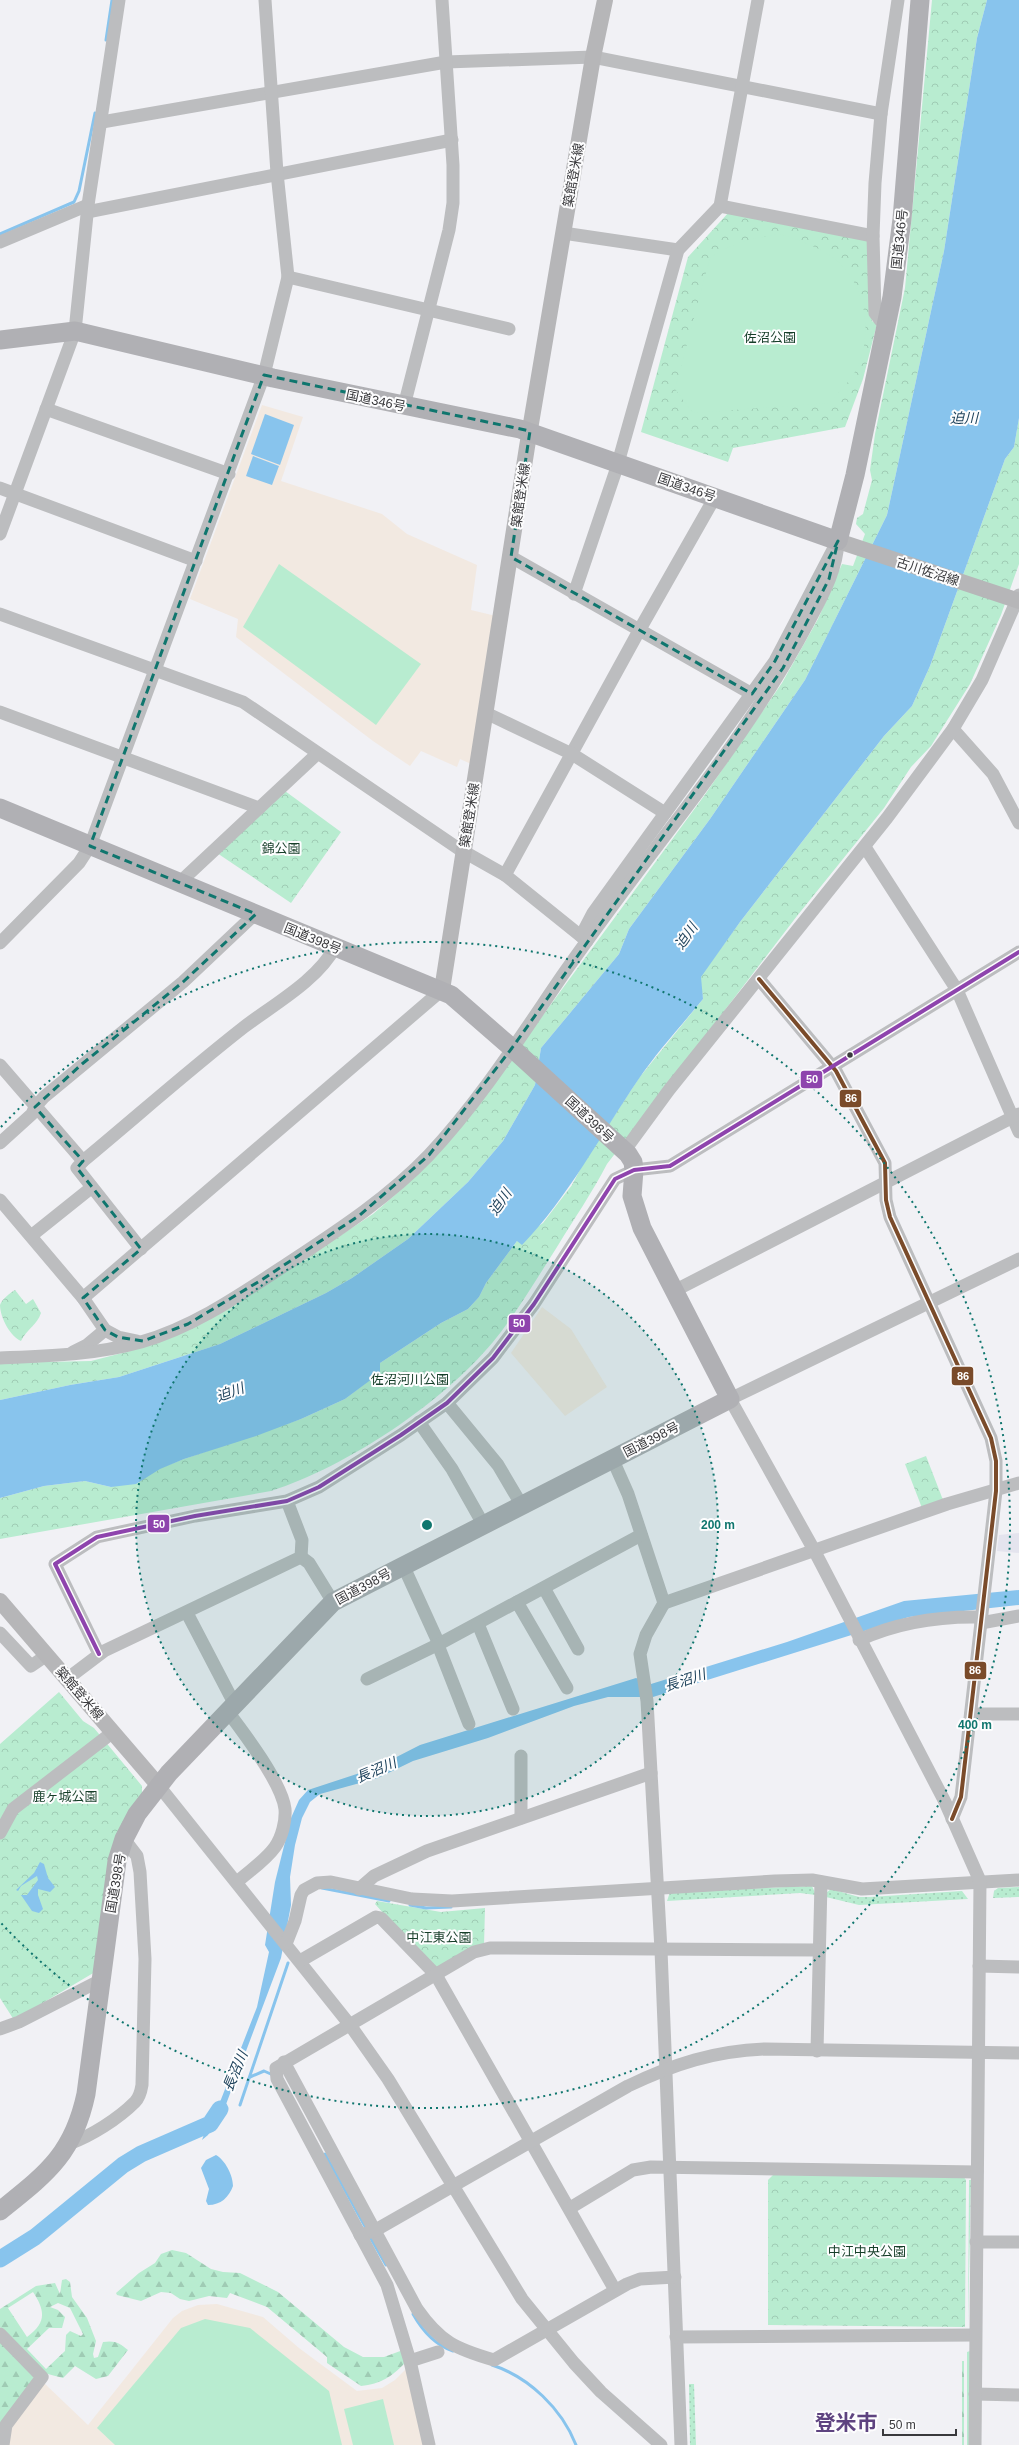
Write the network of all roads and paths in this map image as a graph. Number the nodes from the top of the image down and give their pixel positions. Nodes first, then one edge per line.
1 (119, 0) edge
2 (265, 0) edge
3 (442, 0) edge
4 (605, 0) edge
5 (758, 0) edge
6 (898, 0) edge
7 (920, 0) edge
8 (593, 57) junction
9 (446, 62) junction
10 (743, 86) junction
11 (272, 92) junction
12 (881, 114) junction
13 (102, 122) junction
14 (452, 140) junction
15 (278, 174) junction
16 (720, 206) junction
17 (88, 208) junction
18 (563, 233) junction
19 (873, 236) junction
20 (0, 242) edge
21 (678, 250) junction
22 (288, 277) junction
23 (428, 311) junction
24 (888, 323) junction
25 (509, 329) dead end
26 (75, 331) junction
27 (0, 340) edge
28 (264, 376) junction
29 (404, 406) junction
30 (46, 409) junction
31 (530, 431) junction
32 (616, 463) junction
33 (229, 474) junction
34 (0, 488) edge
35 (15, 494) junction
36 (715, 497) junction
37 (0, 534) edge
38 (843, 543) junction
39 (511, 557) junction
40 (196, 561) junction
41 (574, 594) junction
42 (1017, 599) edge
43 (0, 614) edge
44 (640, 629) junction
45 (156, 669) junction
46 (752, 694) junction
47 (0, 712) edge
48 (486, 713) junction
49 (953, 729) junction
50 (317, 754) junction
51 (572, 754) junction
52 (124, 758) junction
53 (0, 808) edge
54 (258, 808) junction
55 (665, 813) junction
56 (1019, 823) edge
57 (90, 846) junction
58 (865, 847) junction
59 (463, 851) junction
60 (505, 875) junction
61 (179, 883) junction
62 (255, 914) junction
63 (584, 938) junction
64 (0, 943) edge
65 (335, 947) junction
66 (1019, 952) edge
67 (759, 978) junction
68 (442, 990) junction
69 (956, 990) junction
70 (512, 1048) junction
71 (0, 1065) edge
72 (832, 1068) junction
73 (35, 1107) junction
74 (1016, 1116) edge
75 (1019, 1132) edge
76 (0, 1143) edge
77 (621, 1148) junction
78 (83, 1161) junction
79 (629, 1172) junction
80 (885, 1183) junction
81 (91, 1188) junction
82 (0, 1200) edge
83 (31, 1236) junction
84 (141, 1249) junction
85 (1019, 1259) edge
86 (674, 1291) junction
87 (84, 1298) junction
88 (929, 1303) junction
89 (105, 1330) junction
90 (143, 1341) junction
91 (62, 1356) junction
92 (0, 1358) edge
93 (730, 1399) junction
94 (447, 1403) junction
95 (419, 1422) junction
96 (612, 1458) junction
97 (1019, 1483) edge
98 (996, 1491) junction
99 (287, 1501) junction
100 (521, 1504) junction
101 (483, 1524) junction
102 (641, 1535) junction
103 (814, 1550) junction
104 (301, 1557) junction
105 (403, 1565) junction
106 (544, 1588) junction
107 (0, 1601) edge
108 (333, 1602) junction
109 (517, 1602) junction
110 (664, 1603) junction
111 (187, 1613) junction
112 (1019, 1616) edge
113 (982, 1618) junction
114 (478, 1624) junction
115 (0, 1633) edge
116 (858, 1638) junction
117 (439, 1645) junction
118 (578, 1649) dead end
119 (99, 1654) junction
120 (47, 1655) junction
121 (68, 1679) junction
122 (367, 1679) dead end
123 (567, 1688) dead end
124 (231, 1708) junction
125 (512, 1708) dead end
126 (971, 1714) junction
127 (1019, 1714) edge
128 (469, 1724) dead end
129 (113, 1732) junction
130 (521, 1756) dead end
131 (651, 1773) junction
132 (159, 1786) junction
133 (521, 1818) junction
134 (952, 1819) junction
135 (0, 1833) edge
136 (124, 1839) junction
137 (1019, 1880) edge
138 (980, 1881) junction
139 (237, 1882) junction
140 (821, 1882) junction
141 (657, 1888) junction
142 (359, 1889) junction
143 (286, 1944) junction
144 (661, 1950) junction
145 (820, 1950) junction
146 (300, 1961) junction
147 (979, 1966) junction
148 (1019, 1967) edge
149 (436, 1975) junction
150 (103, 1979) junction
151 (350, 2025) junction
152 (0, 2029) edge
153 (817, 2051) junction
154 (978, 2052) junction
155 (1019, 2053) edge
156 (279, 2070) junction
157 (666, 2070) junction
158 (530, 2142) junction
159 (69, 2144) junction
160 (671, 2168) junction
161 (977, 2172) junction
162 (453, 2185) junction
163 (570, 2208) junction
164 (0, 2211) edge
165 (374, 2231) junction
166 (360, 2235) junction
167 (976, 2242) junction
168 (1019, 2242) edge
169 (675, 2278) junction
170 (615, 2290) junction
171 (547, 2331) junction
172 (0, 2334) edge
173 (975, 2335) junction
174 (676, 2337) junction
175 (438, 2352) dead end
176 (410, 2362) junction
177 (975, 2394) junction
178 (1019, 2395) edge
179 (3, 2445) edge
180 (429, 2445) edge
181 (661, 2445) edge
182 (681, 2445) edge
183 (975, 2445) edge

1 - 13 street
2 - 11 street
3 - 9 street
4 - 8 main road, 築館登米線
5 - 10 street
6 - 12 street
7 - 24 highway, 国道346号
8 - 9 street
8 - 10 street
8 - 18 main road, 築館登米線
9 - 11 street
9 - 14 street
10 - 12 street
10 - 16 street
11 - 13 street
11 - 15 street
12 - 19 street
13 - 17 street
14 - 15 street
14 - 23 street
15 - 17 street
15 - 22 street
16 - 19 street
16 - 21 street
17 - 20 street
17 - 26 street
18 - 21 street
18 - 31 main road, 築館登米線
19 - 24 street
21 - 32 street
22 - 23 street
22 - 28 street
23 - 25 street
23 - 29 street
24 - 38 highway, 国道346号
26 - 27 highway, 国道346号
26 - 28 highway, 国道346号
26 - 30 street
28 - 29 highway, 国道346号
28 - 33 street
29 - 31 highway, 国道346号
30 - 33 street
30 - 35 street
31 - 32 highway, 国道346号
31 - 39 main road, 築館登米線
32 - 36 highway, 国道346号
32 - 41 street
33 - 40 street
34 - 35 street
35 - 37 street
35 - 40 street
36 - 38 highway, 国道346号
36 - 44 street
38 - 42 main road, 古川佐沼線
38 - 46 street
38 - 63 street
39 - 41 street
39 - 48 main road, 築館登米線
40 - 45 street
41 - 44 street
42 - 49 street
43 - 45 street
44 - 46 street
44 - 51 street
45 - 50 street
45 - 52 street
46 - 55 street
47 - 52 street
48 - 51 street
48 - 59 main road, 築館登米線
49 - 56 street
49 - 58 street
50 - 54 street
50 - 59 street
51 - 55 street
51 - 60 street
52 - 54 street
52 - 57 street
53 - 57 highway, 国道398号
54 - 61 street
55 - 63 street
57 - 61 highway, 国道398号
57 - 64 street
58 - 67 street
58 - 69 street
59 - 60 street
59 - 68 main road, 築館登米線
60 - 63 street
61 - 62 highway, 国道398号
62 - 65 highway, 国道398号
62 - 73 street
63 - 70 street
65 - 68 highway, 国道398号
65 - 78 street
66 - 69 street
67 - 72 street
67 - 77 street
68 - 70 highway, 国道398号
68 - 84 street
69 - 72 street
69 - 74 street
70 - 77 highway, 国道398号
70 - 90 street
71 - 73 street
72 - 79 street
72 - 80 street
73 - 76 street
73 - 78 street
74 - 75 street
74 - 80 street
77 - 79 highway, 国道398号
78 - 81 street
79 - 86 highway
79 - 94 street
80 - 86 street
80 - 88 street
81 - 83 street
81 - 84 street
82 - 83 street
83 - 87 street
84 - 87 street
85 - 88 street
86 - 93 highway
87 - 89 street
88 - 93 street
88 - 98 street
89 - 90 street
89 - 91 street
90 - 91 street
91 - 92 street
93 - 96 highway, 国道398号
93 - 103 street
94 - 95 street
94 - 100 street
95 - 99 street
95 - 101 street
96 - 100 highway, 国道398号
96 - 102 street
97 - 98 street
98 - 103 street
98 - 113 street
99 - 104 street
99 - 119 street
100 - 101 highway, 国道398号
101 - 105 highway, 国道398号
102 - 106 street
102 - 110 street
103 - 110 street
103 - 116 street
104 - 108 street
104 - 111 street
105 - 108 highway, 国道398号
105 - 117 street
106 - 109 street
106 - 118 street
107 - 120 main road, 築館登米線
108 - 124 highway, 国道398号
109 - 114 street
109 - 123 street
110 - 131 street
111 - 119 street
111 - 124 street
112 - 113 street
113 - 116 street
113 - 126 street
114 - 117 street
114 - 125 street
115 - 120 street
116 - 134 street
117 - 122 street
117 - 128 street
119 - 121 street
120 - 121 main road, 築館登米線
121 - 129 main road, 築館登米線
124 - 132 highway, 国道398号
124 - 139 street
126 - 127 street
126 - 134 street
129 - 132 main road, 築館登米線
129 - 135 street
130 - 133 street
131 - 133 street
131 - 141 street
132 - 136 highway, 国道398号
132 - 139 street
133 - 142 street
134 - 138 street
136 - 150 highway, 国道398号
136 - 159 street
137 - 138 street
138 - 140 street
138 - 147 street
139 - 143 street
140 - 141 street
140 - 145 street
141 - 142 street
141 - 144 street
142 - 143 street
143 - 146 street
144 - 145 street
144 - 149 street
144 - 157 street
145 - 153 street
146 - 149 street
146 - 151 street
147 - 148 street
147 - 154 street
149 - 151 street
149 - 158 street
150 - 152 street
150 - 159 highway, 国道398号
151 - 156 street
151 - 162 street
153 - 154 street
153 - 157 street
154 - 155 street
154 - 161 street
156 - 165 street
156 - 166 street
157 - 158 street
157 - 160 street
158 - 162 street
158 - 163 street
159 - 164 highway, 国道398号
160 - 161 street
160 - 163 street
160 - 169 street
161 - 167 street
162 - 165 street
162 - 171 street
163 - 170 street
165 - 166 street
165 - 171 street
166 - 176 street
167 - 168 street
167 - 173 street
169 - 170 street
169 - 174 street
170 - 171 street
171 - 181 street
172 - 179 street
173 - 174 street
173 - 177 street
174 - 182 street
175 - 176 street
176 - 180 street
177 - 178 street
177 - 183 street

